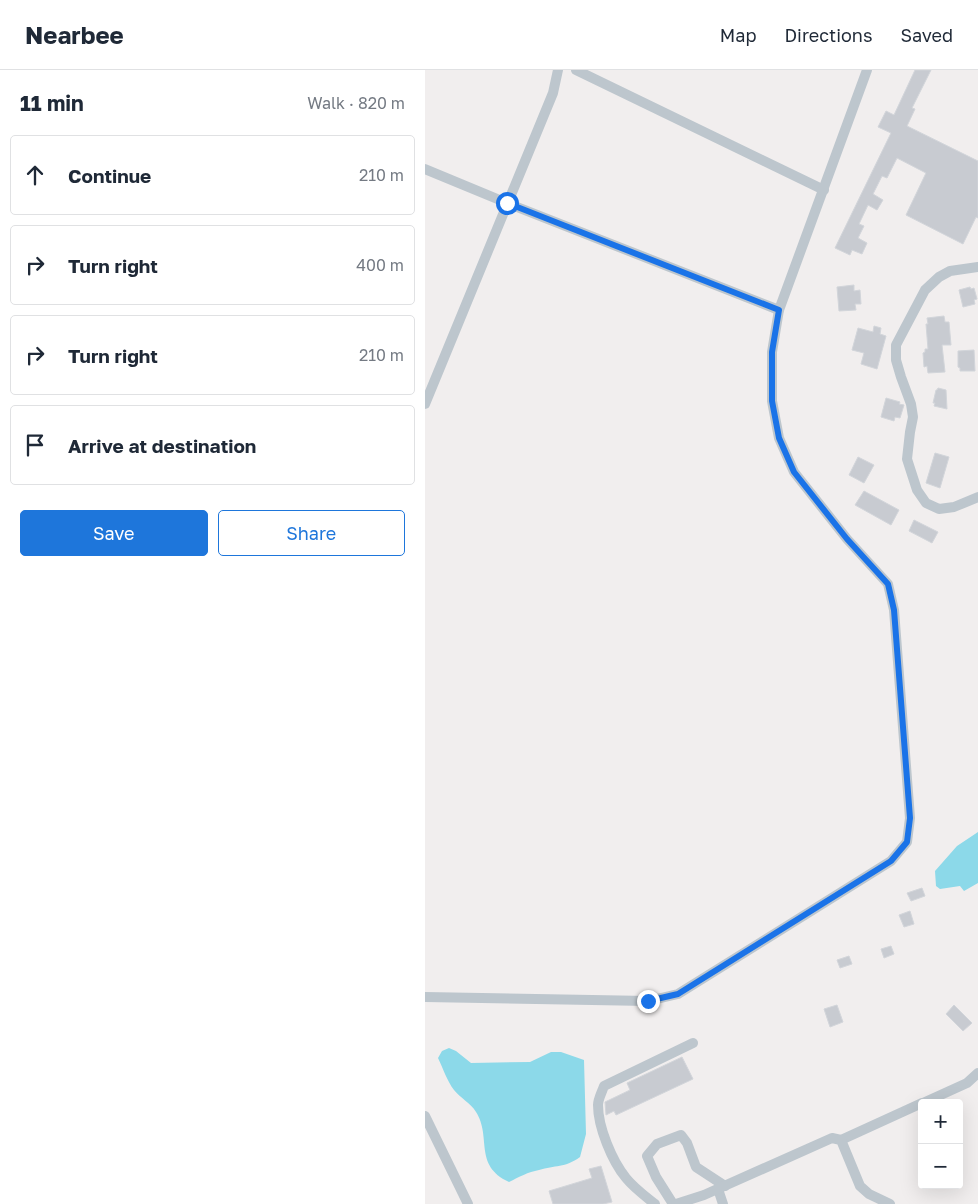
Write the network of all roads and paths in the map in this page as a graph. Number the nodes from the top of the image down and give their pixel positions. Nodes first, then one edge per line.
1 (558, 70) edge
2 (576, 70) edge
3 (867, 70) edge
4 (425, 169) edge
5 (824, 190) junction
6 (507, 203) junction
7 (978, 267) edge
8 (779, 310) junction
9 (425, 404) edge
10 (978, 497) edge
11 (425, 997) edge
12 (693, 1043) dead end
13 (978, 1073) edge
14 (931, 1099) edge
15 (918, 1105) edge
16 (425, 1116) edge
17 (841, 1140) junction
18 (721, 1187) junction
19 (468, 1204) edge
20 (655, 1204) edge
21 (675, 1204) edge
22 (723, 1204) edge
23 (890, 1204) edge

1 - 6 street
2 - 5 street
3 - 5 street
4 - 6 street
5 - 8 street
6 - 8 street
6 - 9 street
7 - 10 street
8 - 11 street
12 - 20 street
13 - 14 street
15 - 17 street
16 - 19 street
17 - 18 street
17 - 23 street
18 - 21 street
18 - 21 street
18 - 22 street

